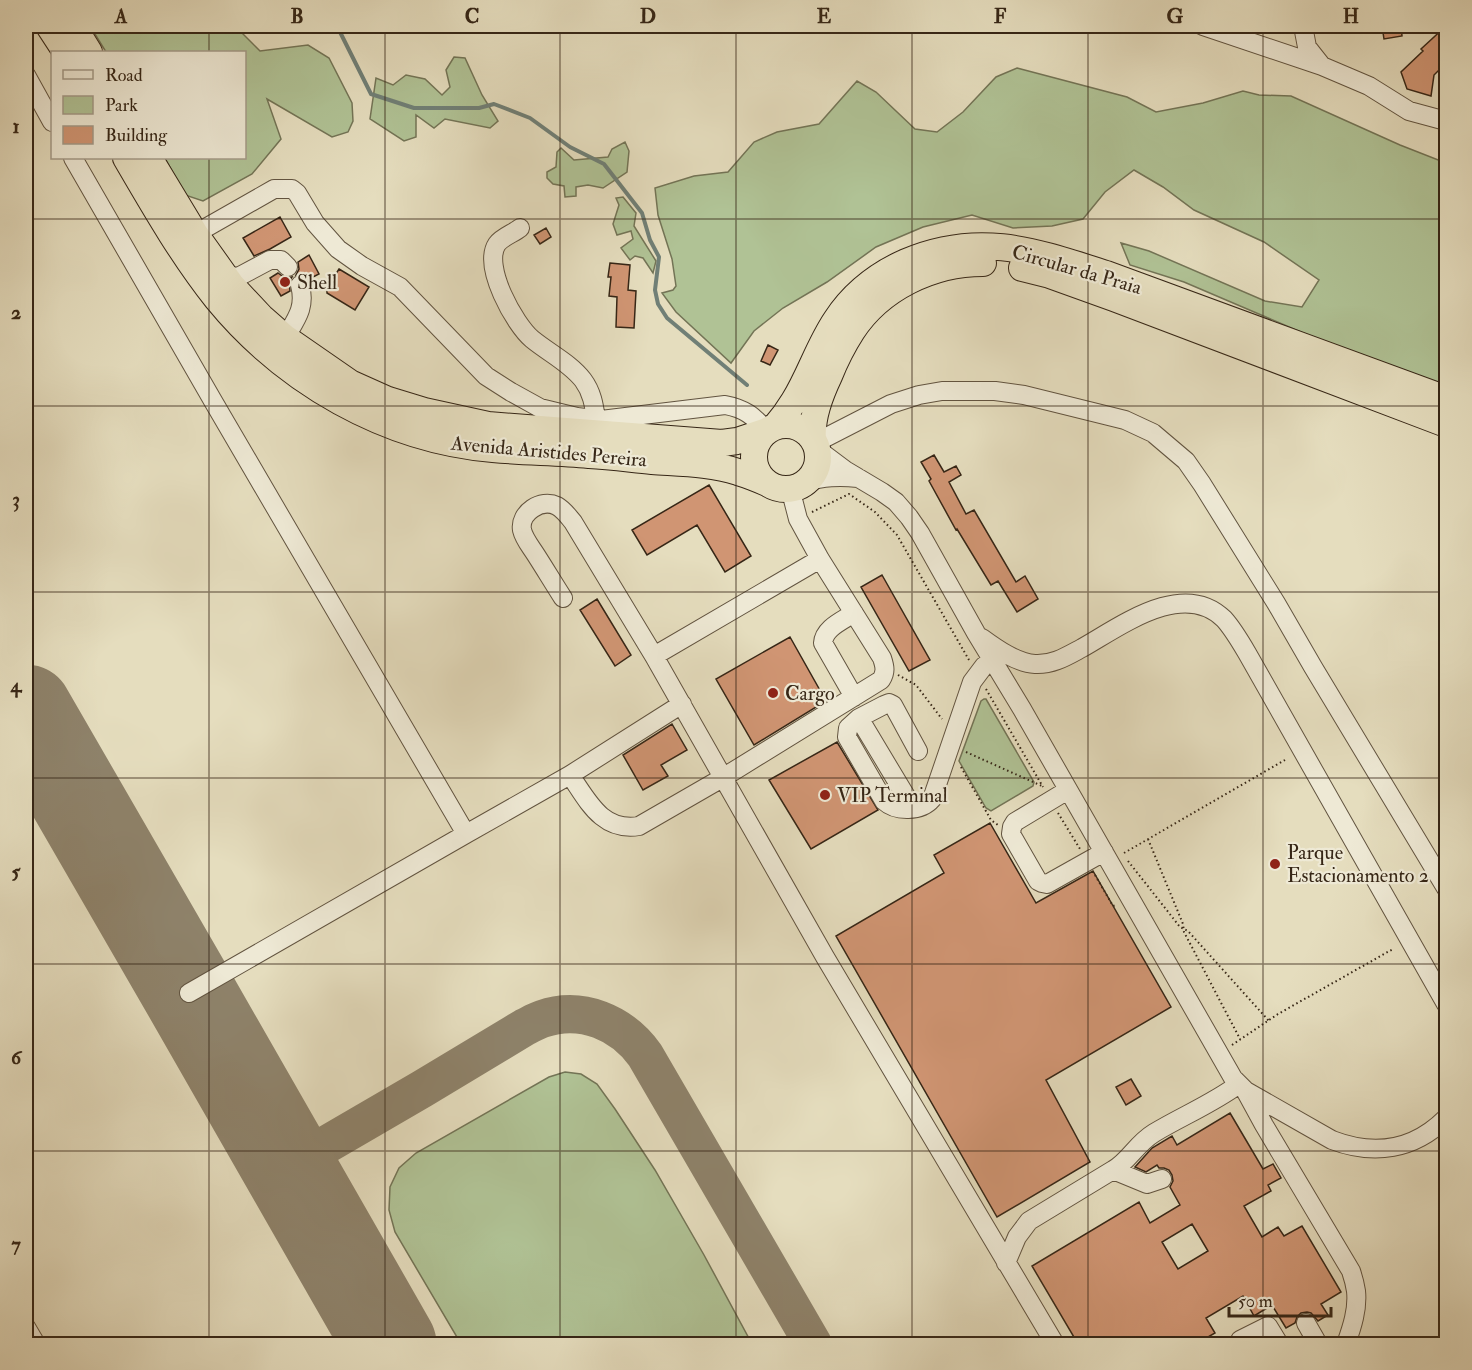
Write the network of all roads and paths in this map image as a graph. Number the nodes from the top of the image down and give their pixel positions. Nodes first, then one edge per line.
1 (49, 26) edge
2 (74, 26) edge
3 (1203, 26) edge
4 (1303, 26) edge
5 (65, 51) edge
6 (88, 51) edge
7 (1322, 66) junction
8 (26, 75) edge
9 (51, 120) edge
10 (1446, 121) edge
11 (74, 159) edge
12 (127, 159) edge
13 (150, 159) edge
14 (520, 228) dead end
15 (195, 234) junction
16 (288, 267) dead end
17 (223, 275) junction
18 (300, 285) dead end
19 (285, 339) junction
20 (1446, 399) edge
21 (596, 419) junction
22 (1446, 424) edge
23 (771, 429) junction
24 (815, 444) junction
25 (859, 478) junction
26 (788, 484) junction
27 (820, 559) junction
28 (563, 598) dead end
29 (854, 614) junction
30 (976, 633) junction
31 (654, 656) junction
32 (992, 660) junction
33 (1028, 663) junction
34 (885, 668) junction
35 (1011, 692) junction
36 (854, 697) junction
37 (682, 704) junction
38 (859, 718) junction
39 (944, 722) dead end
40 (958, 748) dead end
41 (918, 751) dead end
42 (1285, 760) dead end
43 (960, 766) dead end
44 (570, 775) junction
45 (724, 777) junction
46 (1042, 786) dead end
47 (1068, 790) junction
48 (913, 808) junction
49 (991, 820) dead end
50 (466, 834) junction
51 (1148, 839) junction
52 (1104, 852) junction
53 (1126, 852) dead end
54 (1123, 854) dead end
55 (1446, 888) edge
56 (1184, 928) junction
57 (1393, 949) dead end
58 (189, 993) dead end
59 (1446, 1004) edge
60 (1269, 1021) junction
61 (1240, 1039) junction
62 (1220, 1053) junction
63 (1243, 1088) junction
64 (1278, 1109) junction
65 (1446, 1118) edge
66 (1264, 1125) junction
67 (1113, 1170) junction
68 (1162, 1179) dead end
69 (1006, 1263) junction
70 (1306, 1323) dead end
71 (26, 1327) edge
72 (1240, 1340) dead end
73 (36, 1344) edge
74 (1055, 1344) edge
75 (1279, 1344) edge
76 (1318, 1344) edge
77 (1346, 1344) edge

1 - 5 highway
2 - 6 highway
3 - 7 street
4 - 7 street
7 - 10 street
8 - 9 street
11 - 50 street
12 - 26 highway, Avenida Aristides Pereira
13 - 15 highway, Avenida Aristides Pereira
14 - 21 street
15 - 17 highway, Avenida Aristides Pereira
15 - 21 street
16 - 17 street
17 - 19 highway, Avenida Aristides Pereira
18 - 19 street
19 - 23 highway, Avenida Aristides Pereira
20 - 23 highway, Circular da Praia
21 - 23 street
22 - 24 highway, Circular da Praia
23 - 24 highway
23 - 26 highway
24 - 25 street
24 - 26 highway
24 - 55 street
25 - 26 street
25 - 30 street
26 - 27 street
27 - 29 street
27 - 31 street
28 - 31 street
29 - 34 street
29 - 36 street
30 - 32 street
30 - 33 street
31 - 37 street
32 - 35 street
32 - 48 street
33 - 35 street
33 - 59 street
34 - 36 street
34 - 39 path
35 - 47 street
36 - 45 street
37 - 44 street
37 - 45 street
38 - 41 street
38 - 48 street
38 - 48 street
40 - 46 path
42 - 51 path
43 - 49 path
44 - 45 street
44 - 50 street
45 - 69 street
47 - 52 street
47 - 52 street
50 - 58 street
51 - 53 path
51 - 56 path
52 - 62 street
54 - 56 path
56 - 60 path
56 - 61 path
57 - 60 path
60 - 61 path
61 - 62 path
62 - 63 street
63 - 64 street
63 - 66 street
63 - 67 street
64 - 65 street
64 - 66 street
66 - 77 street
67 - 68 street
67 - 69 street
69 - 74 street
70 - 76 street
71 - 73 street
72 - 75 street

